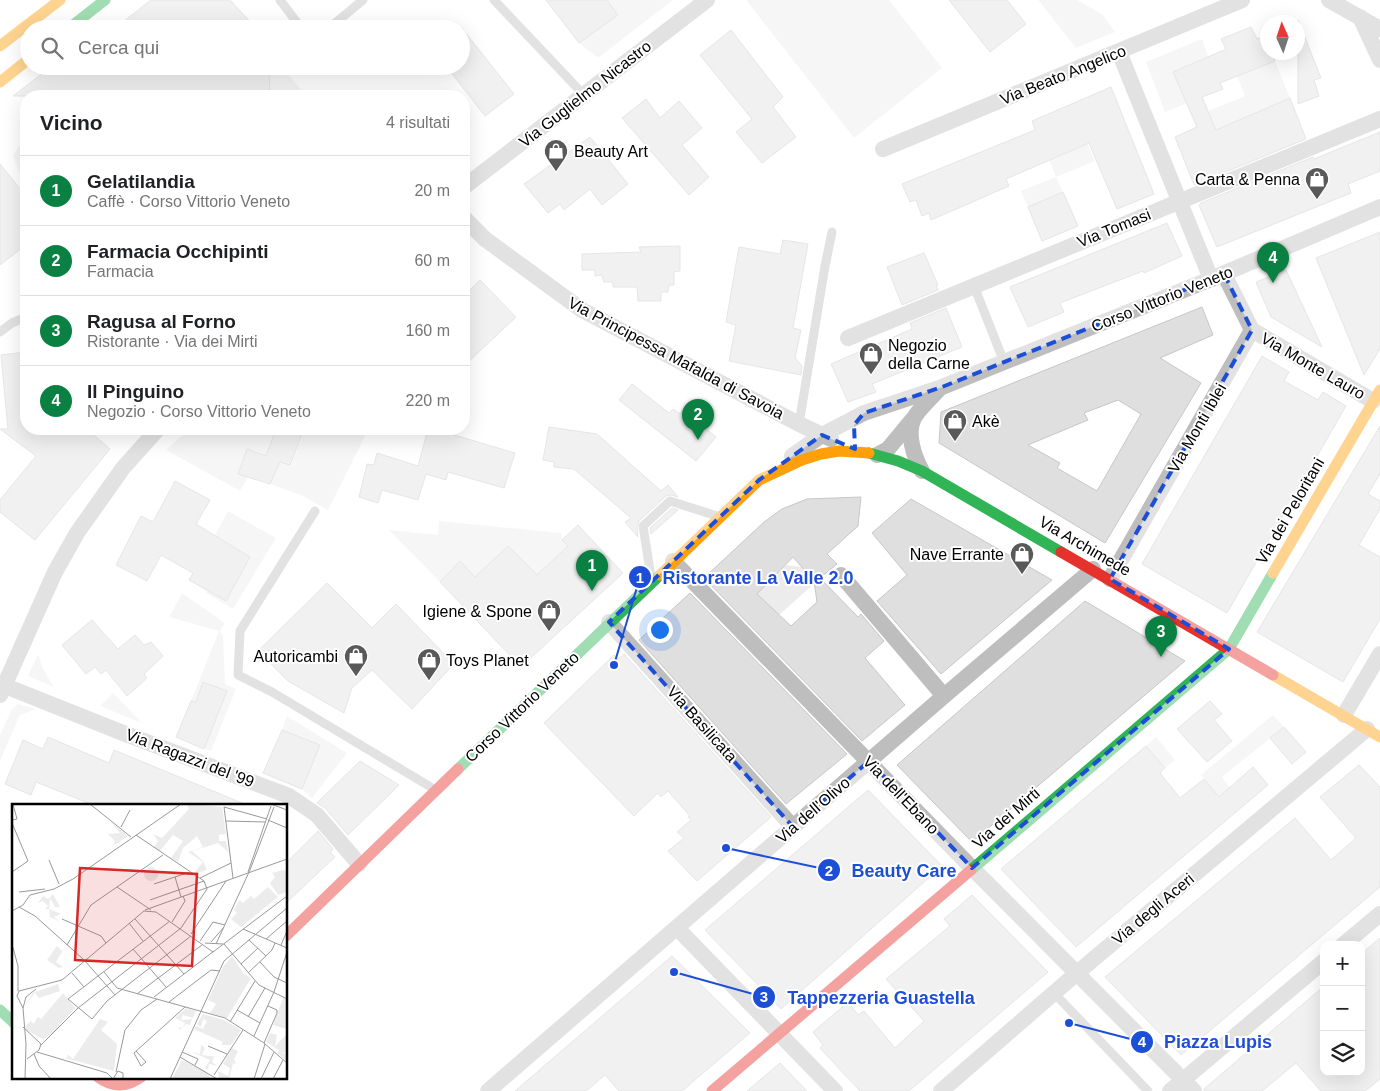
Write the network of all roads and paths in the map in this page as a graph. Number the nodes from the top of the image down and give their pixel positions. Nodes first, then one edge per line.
1 (60, 0) edge
2 (105, 0) edge
3 (280, 0) edge
4 (363, 0) edge
5 (494, 0) edge
6 (707, 0) edge
7 (1242, 0) edge
8 (1329, 0) edge
9 (1360, 17) junction
10 (34, 20) edge
11 (79, 20) edge
12 (295, 20) edge
13 (339, 20) edge
14 (1380, 29) edge
15 (20, 31) edge
16 (0, 46) edge
17 (1119, 52) junction
18 (1380, 60) edge
19 (20, 66) edge
20 (0, 82) edge
21 (584, 95) junction
22 (1380, 119) edge
23 (883, 149) dead end
24 (470, 183) edge
25 (1179, 201) junction
26 (1380, 207) edge
27 (470, 224) edge
28 (832, 232) dead end
29 (1218, 277) junction
30 (974, 286) junction
31 (20, 320) edge
32 (1252, 330) junction
33 (0, 332) edge
34 (848, 338) dead end
35 (1004, 362) junction
36 (942, 387) junction
37 (1377, 396) edge
38 (864, 413) junction
39 (914, 418) junction
40 (799, 424) junction
41 (147, 435) edge
42 (822, 435) junction
43 (867, 452) junction
44 (922, 471) junction
45 (759, 480) junction
46 (315, 511) dead end
47 (719, 517) junction
48 (673, 560) junction
49 (1093, 570) junction
50 (841, 576) dead end
51 (1110, 579) junction
52 (652, 581) junction
53 (609, 622) junction
54 (1229, 648) junction
55 (1380, 654) edge
56 (1, 688) edge
57 (944, 696) junction
58 (1344, 715) junction
59 (1374, 733) edge
60 (869, 761) junction
61 (436, 790) junction
62 (793, 827) junction
63 (359, 864) junction
64 (972, 868) junction
65 (1380, 914) edge
66 (677, 928) junction
67 (288, 934) edge
68 (1349, 941) edge
69 (1320, 965) edge
70 (1077, 973) junction
71 (1054, 993) junction
72 (0, 1010) edge
73 (12, 1021) edge
74 (780, 1033) junction
75 (98, 1078) edge
76 (100, 1078) edge
77 (140, 1078) edge
78 (1189, 1085) edge
79 (125, 1088) edge
80 (97, 1091) edge
81 (488, 1091) edge
82 (712, 1091) edge
83 (835, 1091) edge
84 (941, 1091) edge
85 (1148, 1091) edge
86 (1170, 1091) edge

1 - 10 main road
2 - 11 main road
3 - 12 lane
4 - 13 lane
5 - 21 lane
6 - 21 street, Via Guglielmo Nicastro
7 - 17 street, Via Beato Angelico
8 - 9 street
9 - 14 street
9 - 18 street
15 - 16 main road
17 - 23 street, Via Beato Angelico
17 - 25 street
19 - 20 main road
21 - 24 street, Via Guglielmo Nicastro
22 - 25 street, Via Tomasi
25 - 29 street
25 - 30 street, Via Tomasi
26 - 29 street, Corso Vittorio Veneto
27 - 40 street, Via Principessa Mafalda di Savoia
28 - 40 lane
29 - 32 street
29 - 35 street, Corso Vittorio Veneto
30 - 34 street, Via Tomasi
30 - 35 lane
31 - 33 lane
32 - 37 street, Via Monte Lauro
32 - 51 street, Via Monti Iblei
35 - 36 street, Corso Vittorio Veneto
36 - 38 street, Corso Vittorio Veneto
36 - 39 street
37 - 54 main road, Via dei Peloritani
38 - 42 street, Corso Vittorio Veneto
38 - 43 street
39 - 43 street
39 - 44 street
40 - 42 street, Via Principessa Mafalda di Savoia
41 - 56 street
42 - 43 street, Via Principessa Mafalda di Savoia
42 - 45 street, Corso Vittorio Veneto
43 - 44 main road, Via Archimede
43 - 45 main road, Via Archimede
44 - 49 main road, Via Archimede
45 - 47 main road, Corso Vittorio Veneto
46 - 61 lane
47 - 48 main road, Corso Vittorio Veneto
47 - 52 lane
48 - 52 main road, Corso Vittorio Veneto
48 - 60 street, Via dell'Ebano
49 - 51 main road, Via Archimede
49 - 57 street, Via dell'Olivo
50 - 57 street
51 - 54 main road, Via Archimede
52 - 53 main road, Corso Vittorio Veneto
53 - 61 main road, Corso Vittorio Veneto
53 - 62 street, Via Basilicata
54 - 58 main road, Via Archimede
54 - 64 main road, Via dei Mirti
55 - 58 street
56 - 63 street, Via Ragazzi del '99
57 - 60 street, Via dell'Olivo
58 - 59 main road, Via Archimede
59 - 70 street, Via degli Aceri
60 - 62 street, Via dell'Olivo
60 - 64 street, Via dell'Ebano
61 - 63 main road, Corso Vittorio Veneto
62 - 66 street, Via dell'Olivo
63 - 67 main road, Corso Vittorio Veneto
64 - 70 street, Via dell'Ebano
64 - 74 main road, Via dei Mirti
65 - 68 street
66 - 74 street
66 - 81 street, Via dell'Olivo
69 - 78 street
70 - 71 street, Via degli Aceri
70 - 78 street, Via dell'Ebano
71 - 84 street, Via degli Aceri
71 - 85 lane
72 - 73 main road
74 - 82 main road, Via dei Mirti
74 - 83 street
75 - 80 main road
76 - 79 main road
77 - 79 main road
78 - 86 street

